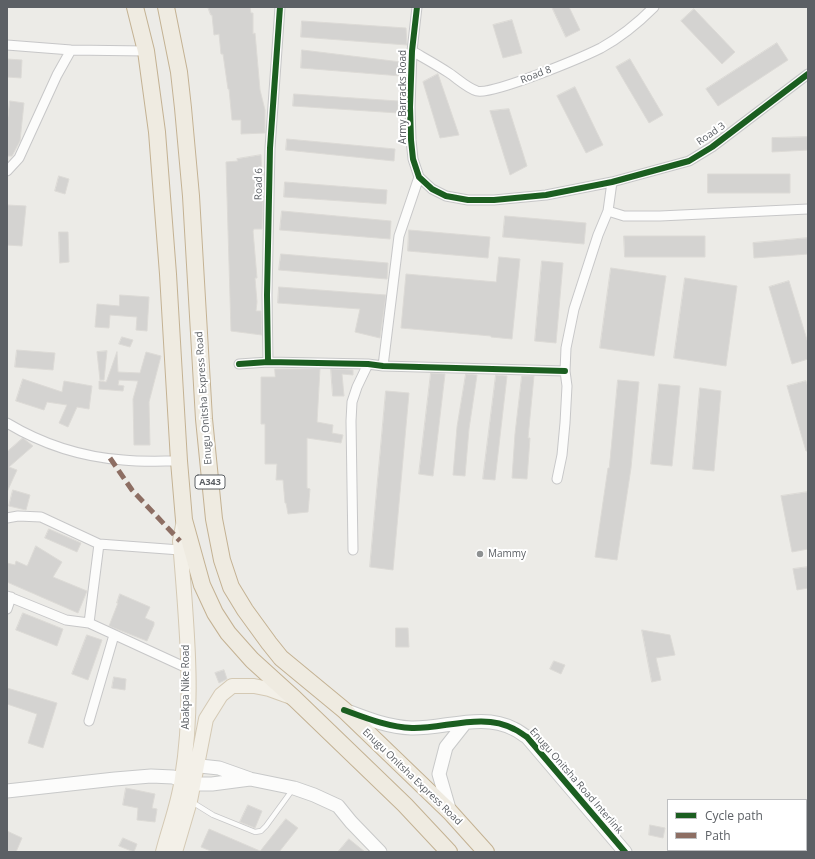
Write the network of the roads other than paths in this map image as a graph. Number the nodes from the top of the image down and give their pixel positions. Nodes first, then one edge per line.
1 (135, 7) edge
2 (166, 7) edge
3 (280, 7) edge
4 (417, 7) edge
5 (654, 7) edge
6 (7, 45) edge
7 (71, 50) junction
8 (146, 51) junction
9 (412, 51) junction
10 (808, 74) edge
11 (7, 171) edge
12 (420, 177) junction
13 (612, 182) junction
14 (808, 209) edge
15 (608, 211) junction
16 (268, 362) junction
17 (239, 364) dead end
18 (368, 364) junction
19 (383, 366) junction
20 (565, 371) junction
21 (7, 423) edge
22 (179, 461) junction
23 (557, 478) dead end
24 (7, 518) edge
25 (184, 520) junction
26 (100, 544) junction
27 (180, 550) junction
28 (353, 550) dead end
29 (9, 597) edge
30 (7, 609) edge
31 (89, 623) junction
32 (114, 635) junction
33 (189, 669) junction
34 (295, 699) junction
35 (344, 710) junction
36 (89, 721) dead end
37 (464, 723) junction
38 (188, 772) junction
39 (250, 779) junction
40 (294, 788) junction
41 (7, 791) edge
42 (190, 801) junction
43 (450, 812) junction
44 (163, 852) edge
45 (175, 852) edge
46 (380, 852) edge
47 (449, 852) edge
48 (486, 852) edge
49 (625, 852) edge

1 - 8 highway, A343
2 - 35 highway, Enugu Onitsha Express Road / A343
3 - 16 street, Road 6
4 - 9 street, Army Barracks Road
5 - 9 street, Road 8
6 - 7 street
7 - 8 street
7 - 11 street
8 - 22 highway, A343
9 - 12 street, Army Barracks Road
10 - 13 street, Road 3
12 - 13 street, Army Barracks Road
12 - 19 street
13 - 15 street
14 - 15 street
15 - 20 street
16 - 17 street
16 - 18 street
18 - 19 street
18 - 28 street
19 - 20 street
20 - 23 street
21 - 22 street
22 - 25 highway, A343
24 - 26 street
25 - 27 main road, Abakpa Nike Road
25 - 34 highway, A343
26 - 27 street
26 - 31 street
27 - 33 main road, Abakpa Nike Road
29 - 30 street
29 - 31 street
31 - 32 street
32 - 33 street
32 - 36 street
33 - 38 main road, Abakpa Nike Road
34 - 38 main road
34 - 47 highway, A343
35 - 37 street, Enugu Onitsha Road Interlink
35 - 43 highway, Enugu Onitsha Express Road / A343
37 - 43 street
37 - 49 street, Enugu Onitsha Road Interlink
38 - 39 street
38 - 39 street
38 - 41 street
38 - 42 main road, Abakpa Nike Road
38 - 44 main road, Abakpa Nike Road
39 - 40 street
40 - 42 lane
40 - 46 street
42 - 45 main road, Abakpa Nike Road
43 - 48 highway, Enugu Onitsha Express Road / A343

